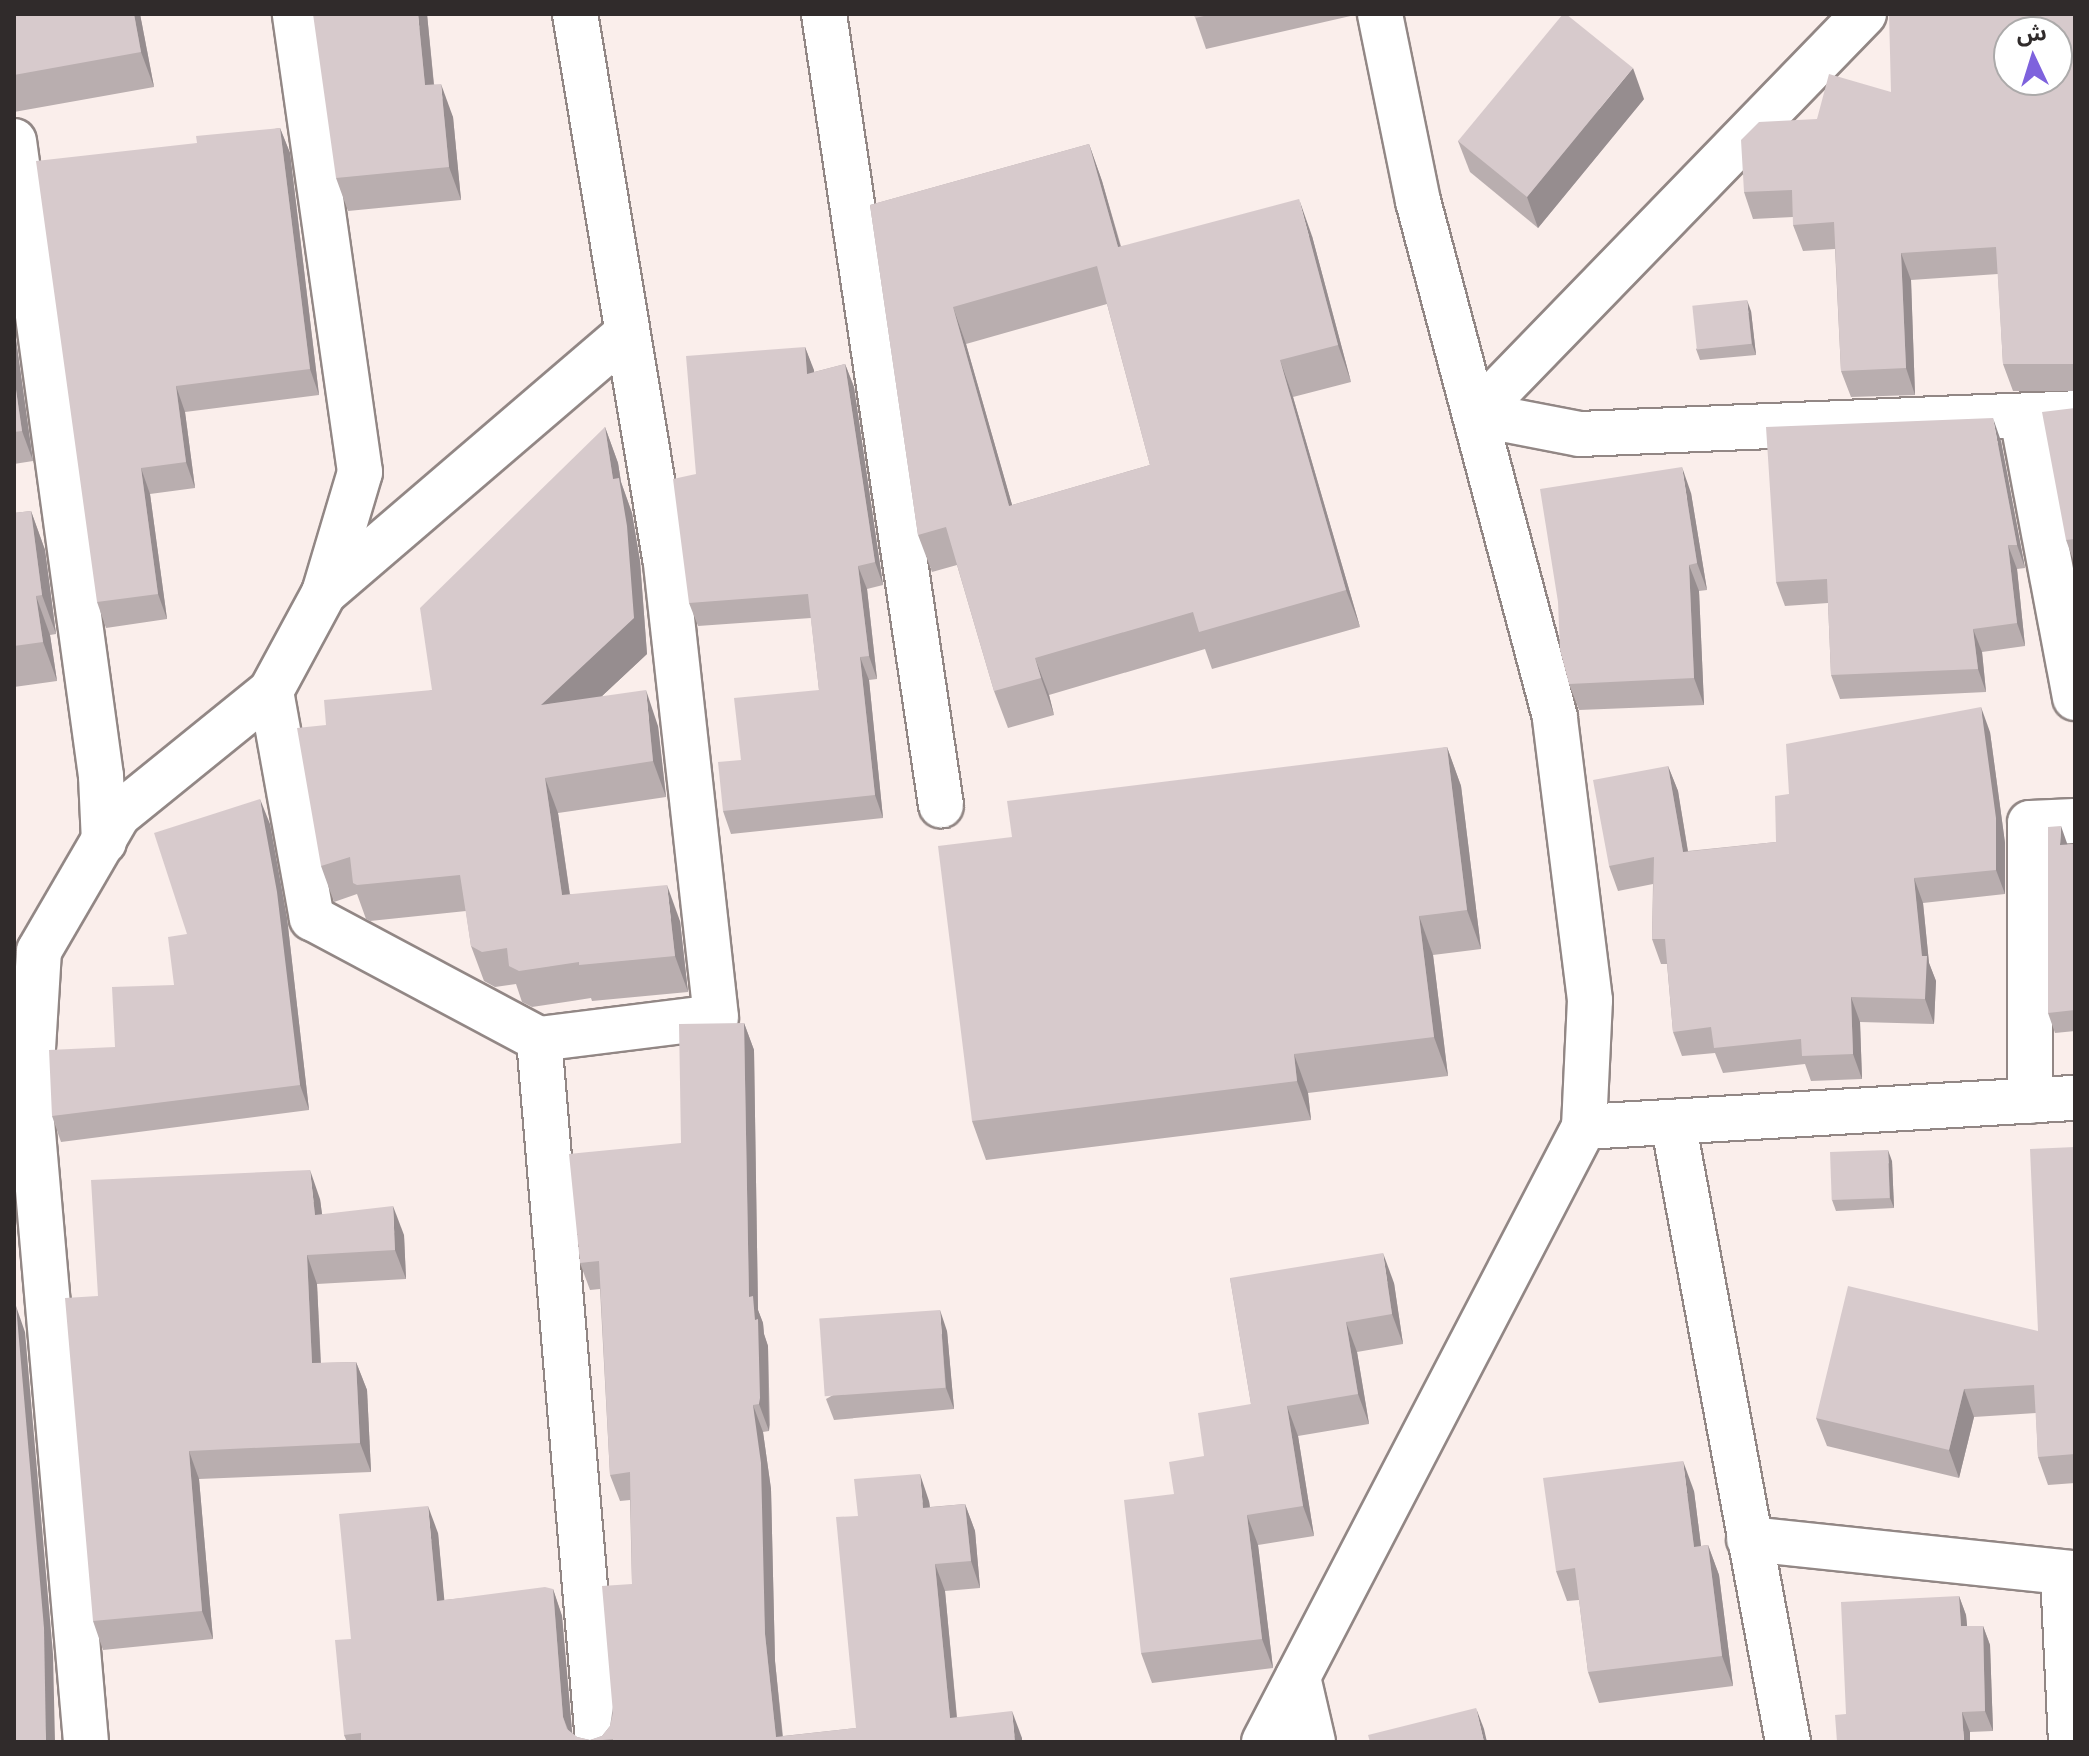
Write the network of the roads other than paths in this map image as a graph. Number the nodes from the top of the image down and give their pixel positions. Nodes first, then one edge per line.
1 (295, 14) edge
2 (575, 14) edge
3 (824, 14) edge
4 (1380, 14) edge
5 (1864, 14) edge
6 (14, 141) edge
7 (627, 333) junction
8 (2075, 413) edge
9 (1476, 414) junction
10 (2022, 417) junction
11 (324, 593) junction
12 (271, 691) junction
13 (2075, 698) edge
14 (941, 805) dead end
15 (2075, 821) edge
16 (104, 842) junction
17 (539, 1039) junction
18 (22, 1092) edge
19 (2075, 1098) edge
20 (2030, 1101) junction
21 (1673, 1122) junction
22 (1584, 1127) junction
23 (1749, 1539) junction
24 (2069, 1573) edge
25 (1298, 1677) junction
26 (86, 1742) edge
27 (598, 1742) edge
28 (1264, 1742) edge
29 (1313, 1742) edge
30 (1788, 1742) edge
31 (2071, 1742) edge

1 - 11 street
2 - 7 street
3 - 14 street
4 - 9 street
5 - 9 street
6 - 16 street
7 - 11 street
7 - 17 street
8 - 10 street
9 - 10 street
9 - 22 street
10 - 13 street
11 - 12 street
12 - 16 street
12 - 17 street
15 - 20 street
16 - 18 street
17 - 27 street
18 - 26 street
19 - 20 street
20 - 21 street
21 - 22 street
21 - 23 street
22 - 25 street
23 - 24 street
23 - 30 street
24 - 31 street
25 - 28 street
25 - 29 street

